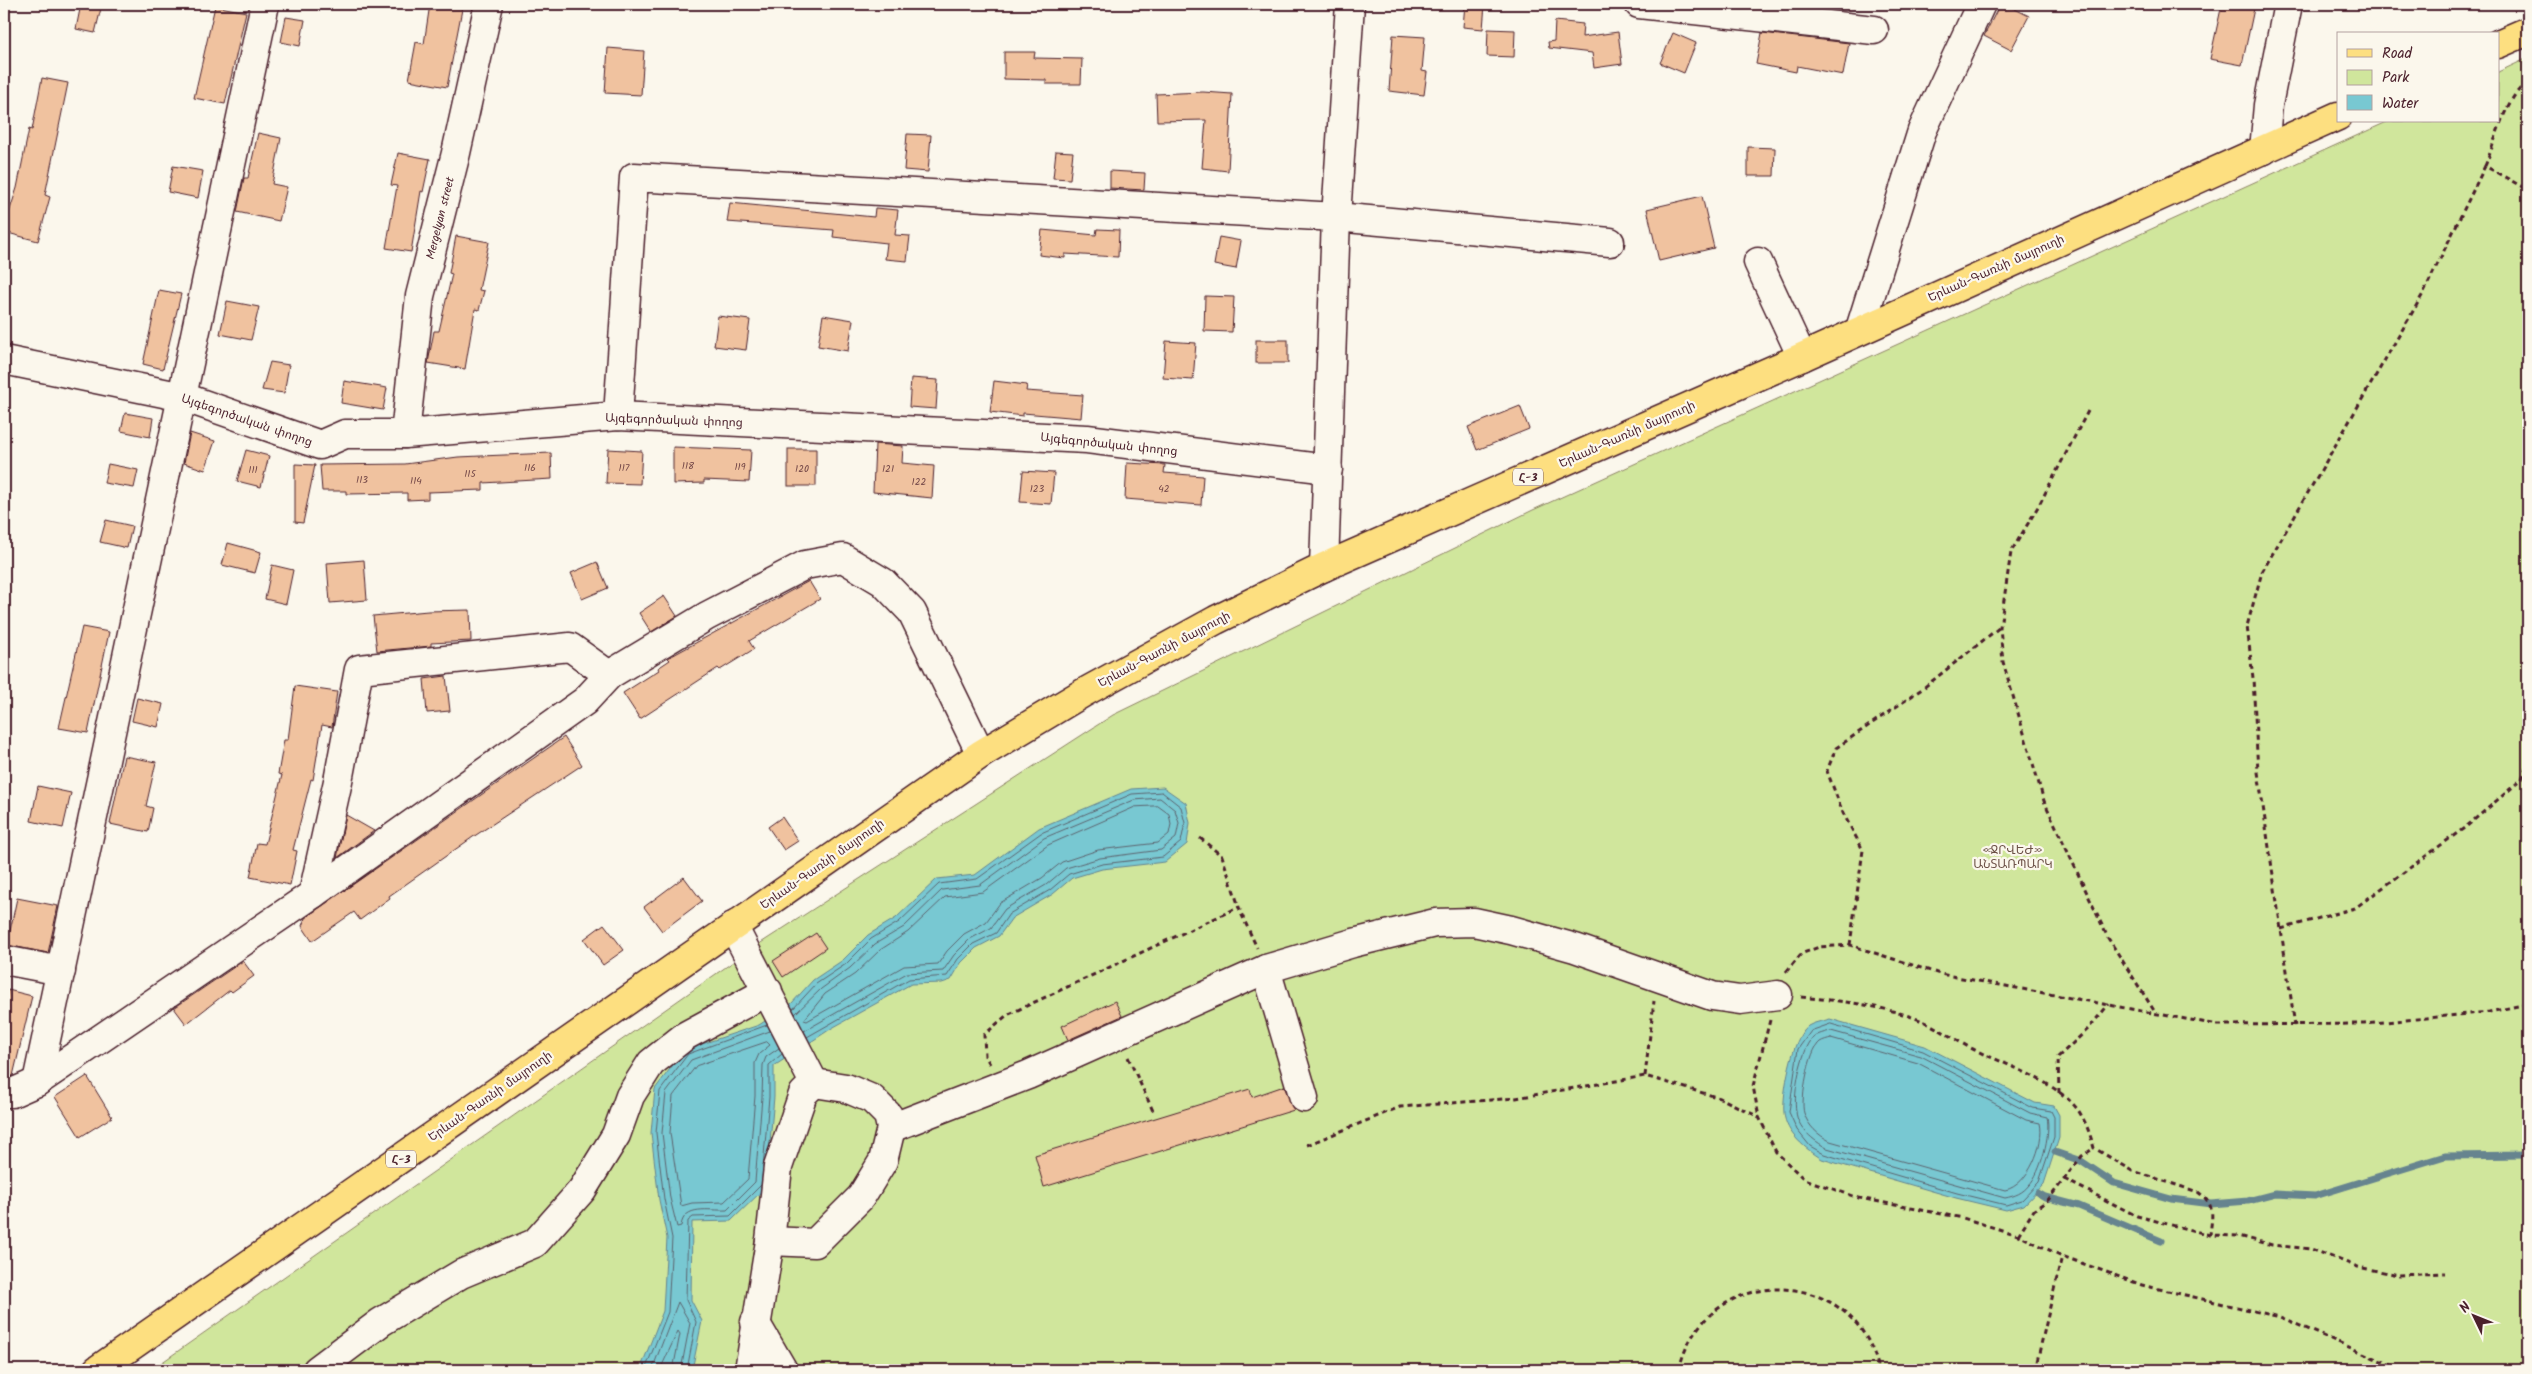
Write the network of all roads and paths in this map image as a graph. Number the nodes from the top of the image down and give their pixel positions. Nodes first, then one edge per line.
1 (265, 4) edge
2 (489, 4) edge
3 (1350, 4) edge
4 (1639, 4) edge
5 (1981, 4) edge
6 (2288, 4) edge
7 (1874, 30) dead end
8 (2528, 31) edge
9 (2500, 43) edge
10 (2528, 81) edge
11 (2337, 116) edge
12 (2264, 150) junction
13 (2485, 166) junction
14 (2528, 190) edge
15 (1336, 216) junction
16 (1610, 242) dead end
17 (1758, 262) dead end
18 (1860, 329) junction
19 (1802, 357) junction
20 (4, 360) edge
21 (183, 397) junction
22 (2088, 411) dead end
23 (618, 416) junction
24 (405, 434) junction
25 (1328, 469) junction
26 (1324, 567) junction
27 (2000, 627) junction
28 (609, 675) junction
29 (981, 754) junction
30 (2528, 762) edge
31 (1200, 838) dead end
32 (313, 894) junction
33 (1239, 907) junction
34 (733, 926) junction
35 (2282, 929) junction
36 (1850, 945) junction
37 (4, 960) edge
38 (1266, 969) junction
39 (61, 971) junction
40 (1657, 978) junction
41 (1778, 995) junction
42 (771, 997) junction
43 (2109, 1004) junction
44 (2528, 1004) edge
45 (2155, 1012) junction
46 (2295, 1026) junction
47 (1118, 1037) junction
48 (995, 1072) dead end
49 (1645, 1076) junction
50 (811, 1077) junction
51 (38, 1082) junction
52 (4, 1092) edge
53 (2059, 1094) junction
54 (1304, 1098) dead end
55 (1154, 1113) dead end
56 (1759, 1117) junction
57 (891, 1128) junction
58 (1307, 1146) dead end
59 (2094, 1148) junction
60 (2064, 1179) junction
61 (2018, 1235) junction
62 (2210, 1235) junction
63 (770, 1241) junction
64 (2062, 1256) junction
65 (2445, 1273) dead end
66 (755, 1322) junction
67 (97, 1370) edge
68 (318, 1370) edge
69 (749, 1370) edge
70 (782, 1370) edge
71 (1679, 1370) edge
72 (1880, 1370) edge
73 (2035, 1370) edge
74 (2402, 1370) edge

1 - 21 street
2 - 24 street, Mergelyan street
3 - 15 street
4 - 7 street
5 - 18 street
6 - 12 street
8 - 9 main road
10 - 13 path
11 - 12 main road, Երևան-Գառնի մայրուղի / Հ-3
12 - 18 main road, Երևան-Գառնի մայրուղի / Հ-3
13 - 14 path
13 - 35 path
15 - 16 street
15 - 23 street
15 - 25 street
17 - 19 street
18 - 19 main road, Երևան-Գառնի մայրուղի / Հ-3
19 - 26 main road, Երևան-Գառնի մայրուղի / Հ-3
20 - 21 street, Այգեգործական փողոց
21 - 24 street, Այգեգործական փողոց
21 - 39 street
22 - 27 path
23 - 24 street, Այգեգործական փողոց
23 - 25 street, Այգեգործական փողոց
25 - 26 street
26 - 29 main road, Երևան-Գառնի մայրուղի / Հ-3
27 - 36 path
27 - 45 path
28 - 29 street
28 - 32 street
28 - 32 street
29 - 34 main road, Երևան-Գառնի մայրուղի / Հ-3
30 - 35 path
31 - 33 path
32 - 51 street
33 - 38 path
33 - 48 path
34 - 42 street
34 - 67 main road, Երևան-Գառնի մայրուղի / Հ-3
35 - 46 path
36 - 41 path
36 - 43 path
37 - 39 street
38 - 40 street
38 - 47 street
38 - 54 street
39 - 51 street
40 - 41 street
40 - 49 path
41 - 53 path
41 - 56 path
42 - 50 street
42 - 68 street
43 - 45 path
43 - 53 path
44 - 46 path
45 - 46 path
47 - 55 path
47 - 57 street
49 - 56 path
49 - 58 path
50 - 57 street
50 - 63 street
51 - 52 street
53 - 59 path
56 - 61 path
57 - 63 street
59 - 60 path
59 - 62 path
60 - 61 path
60 - 62 path
61 - 64 path
62 - 65 path
63 - 66 street
64 - 73 path
64 - 74 path
66 - 69 street
66 - 70 street
71 - 72 path

